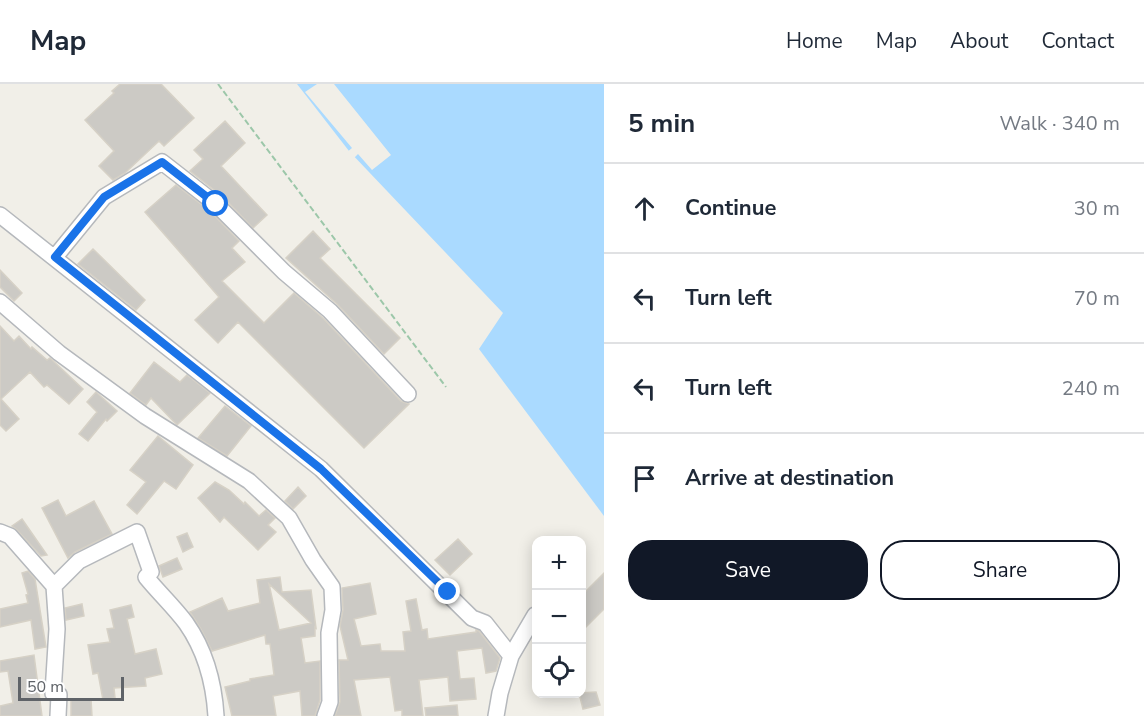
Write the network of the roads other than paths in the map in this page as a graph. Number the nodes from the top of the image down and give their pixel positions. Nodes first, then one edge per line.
1 (0, 215) edge
2 (55, 257) junction
3 (0, 302) edge
4 (408, 394) dead end
5 (0, 532) edge
6 (54, 586) junction
7 (532, 620) edge
8 (511, 656) junction
9 (58, 716) edge
10 (216, 716) edge
11 (325, 716) edge
12 (496, 716) edge

1 - 2 street
2 - 4 street
2 - 8 street
3 - 11 street
5 - 6 street
6 - 9 street
6 - 10 street
7 - 8 street
8 - 12 street

